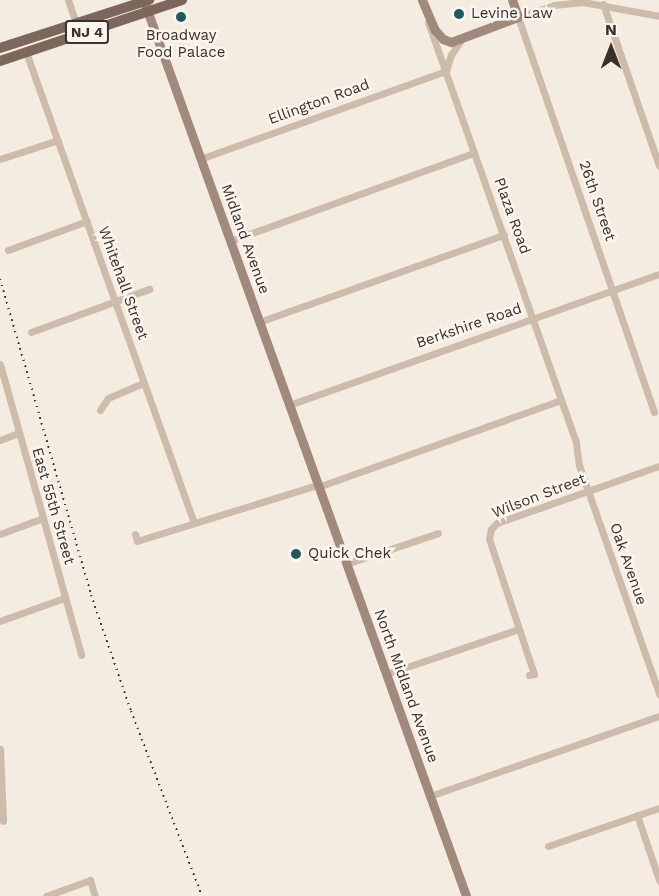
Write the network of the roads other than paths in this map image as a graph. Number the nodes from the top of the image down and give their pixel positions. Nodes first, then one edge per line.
1 (68, 0) edge
2 (182, 0) edge
3 (422, 0) edge
4 (512, 0) edge
5 (603, 2) edge
6 (147, 4) edge
7 (426, 14) junction
8 (659, 16) edge
9 (518, 18) junction
10 (76, 23) junction
11 (461, 40) junction
12 (0, 48) edge
13 (26, 52) junction
14 (0, 61) edge
15 (447, 71) junction
16 (57, 140) junction
17 (473, 153) junction
18 (0, 159) edge
19 (200, 159) junction
20 (659, 166) edge
21 (87, 221) junction
22 (504, 235) junction
23 (230, 240) junction
24 (8, 250) dead end
25 (659, 274) edge
26 (149, 289) dead end
27 (612, 290) junction
28 (115, 302) junction
29 (532, 318) junction
30 (259, 322) junction
31 (31, 332) dead end
32 (0, 364) edge
33 (144, 383) junction
34 (561, 400) junction
35 (289, 405) junction
36 (100, 410) dead end
37 (654, 412) dead end
38 (18, 433) junction
39 (0, 440) edge
40 (576, 442) joint
41 (659, 466) edge
42 (317, 486) junction
43 (588, 490) junction
44 (43, 518) junction
45 (194, 523) junction
46 (438, 533) dead end
47 (0, 534) edge
48 (135, 534) dead end
49 (346, 564) junction
50 (64, 598) junction
51 (0, 621) edge
52 (519, 629) junction
53 (81, 655) dead end
54 (386, 674) junction
55 (529, 675) dead end
56 (659, 694) edge
57 (659, 716) edge
58 (0, 749) edge
59 (0, 755) edge
60 (430, 796) junction
61 (659, 808) edge
62 (638, 815) junction
63 (3, 821) dead end
64 (548, 846) dead end
65 (659, 880) edge
66 (46, 896) edge
67 (95, 896) edge
68 (466, 896) edge

1 - 10 street
2 - 6 main road, NJ 4
3 - 7 street, Plaza Road
4 - 9 street, 26th Street
5 - 8 street
5 - 9 street
5 - 20 street
6 - 10 main road, NJ 4
6 - 13 main road, NJ 4
6 - 19 street, Midland Avenue
7 - 11 street
7 - 15 street, Plaza Road
9 - 11 street
9 - 27 street, 26th Street
10 - 12 main road, NJ 4
11 - 15 street
13 - 14 main road, NJ 4
13 - 16 street, Whitehall Street
15 - 17 street, Plaza Road
15 - 19 street, Ellington Road
16 - 18 street
16 - 21 street, Whitehall Street
17 - 22 street, Plaza Road
17 - 23 street
19 - 23 street, Midland Avenue
21 - 24 street
21 - 28 street, Whitehall Street
22 - 29 street, Plaza Road
22 - 30 street
23 - 30 street, Midland Avenue
25 - 27 street, Berkshire Road
26 - 28 street
27 - 29 street, Berkshire Road
27 - 37 street, 26th Street
28 - 31 street
28 - 33 street, Whitehall Street
29 - 34 street, Plaza Road
29 - 35 street, Berkshire Road
30 - 35 street, Midland Avenue
32 - 38 street, East 55th Street
33 - 36 street
33 - 45 street, Whitehall Street
34 - 40 street, Plaza Road
34 - 42 street
35 - 42 street, Midland Avenue
38 - 39 street
38 - 44 street, East 55th Street
40 - 43 street, Oak Avenue
41 - 43 street, Wilson Street
42 - 45 street
42 - 49 street, North Midland Avenue
43 - 52 street, Wilson Street
43 - 56 street, Oak Avenue
44 - 47 street
44 - 50 street, East 55th Street
45 - 48 street
46 - 49 street
49 - 54 street, North Midland Avenue
50 - 51 street
50 - 53 street, East 55th Street
52 - 54 street
52 - 55 street
54 - 60 street, North Midland Avenue
57 - 60 street
58 - 59 street
59 - 63 street
60 - 68 street, North Midland Avenue
61 - 62 street
62 - 64 street
62 - 65 street
66 - 67 street

